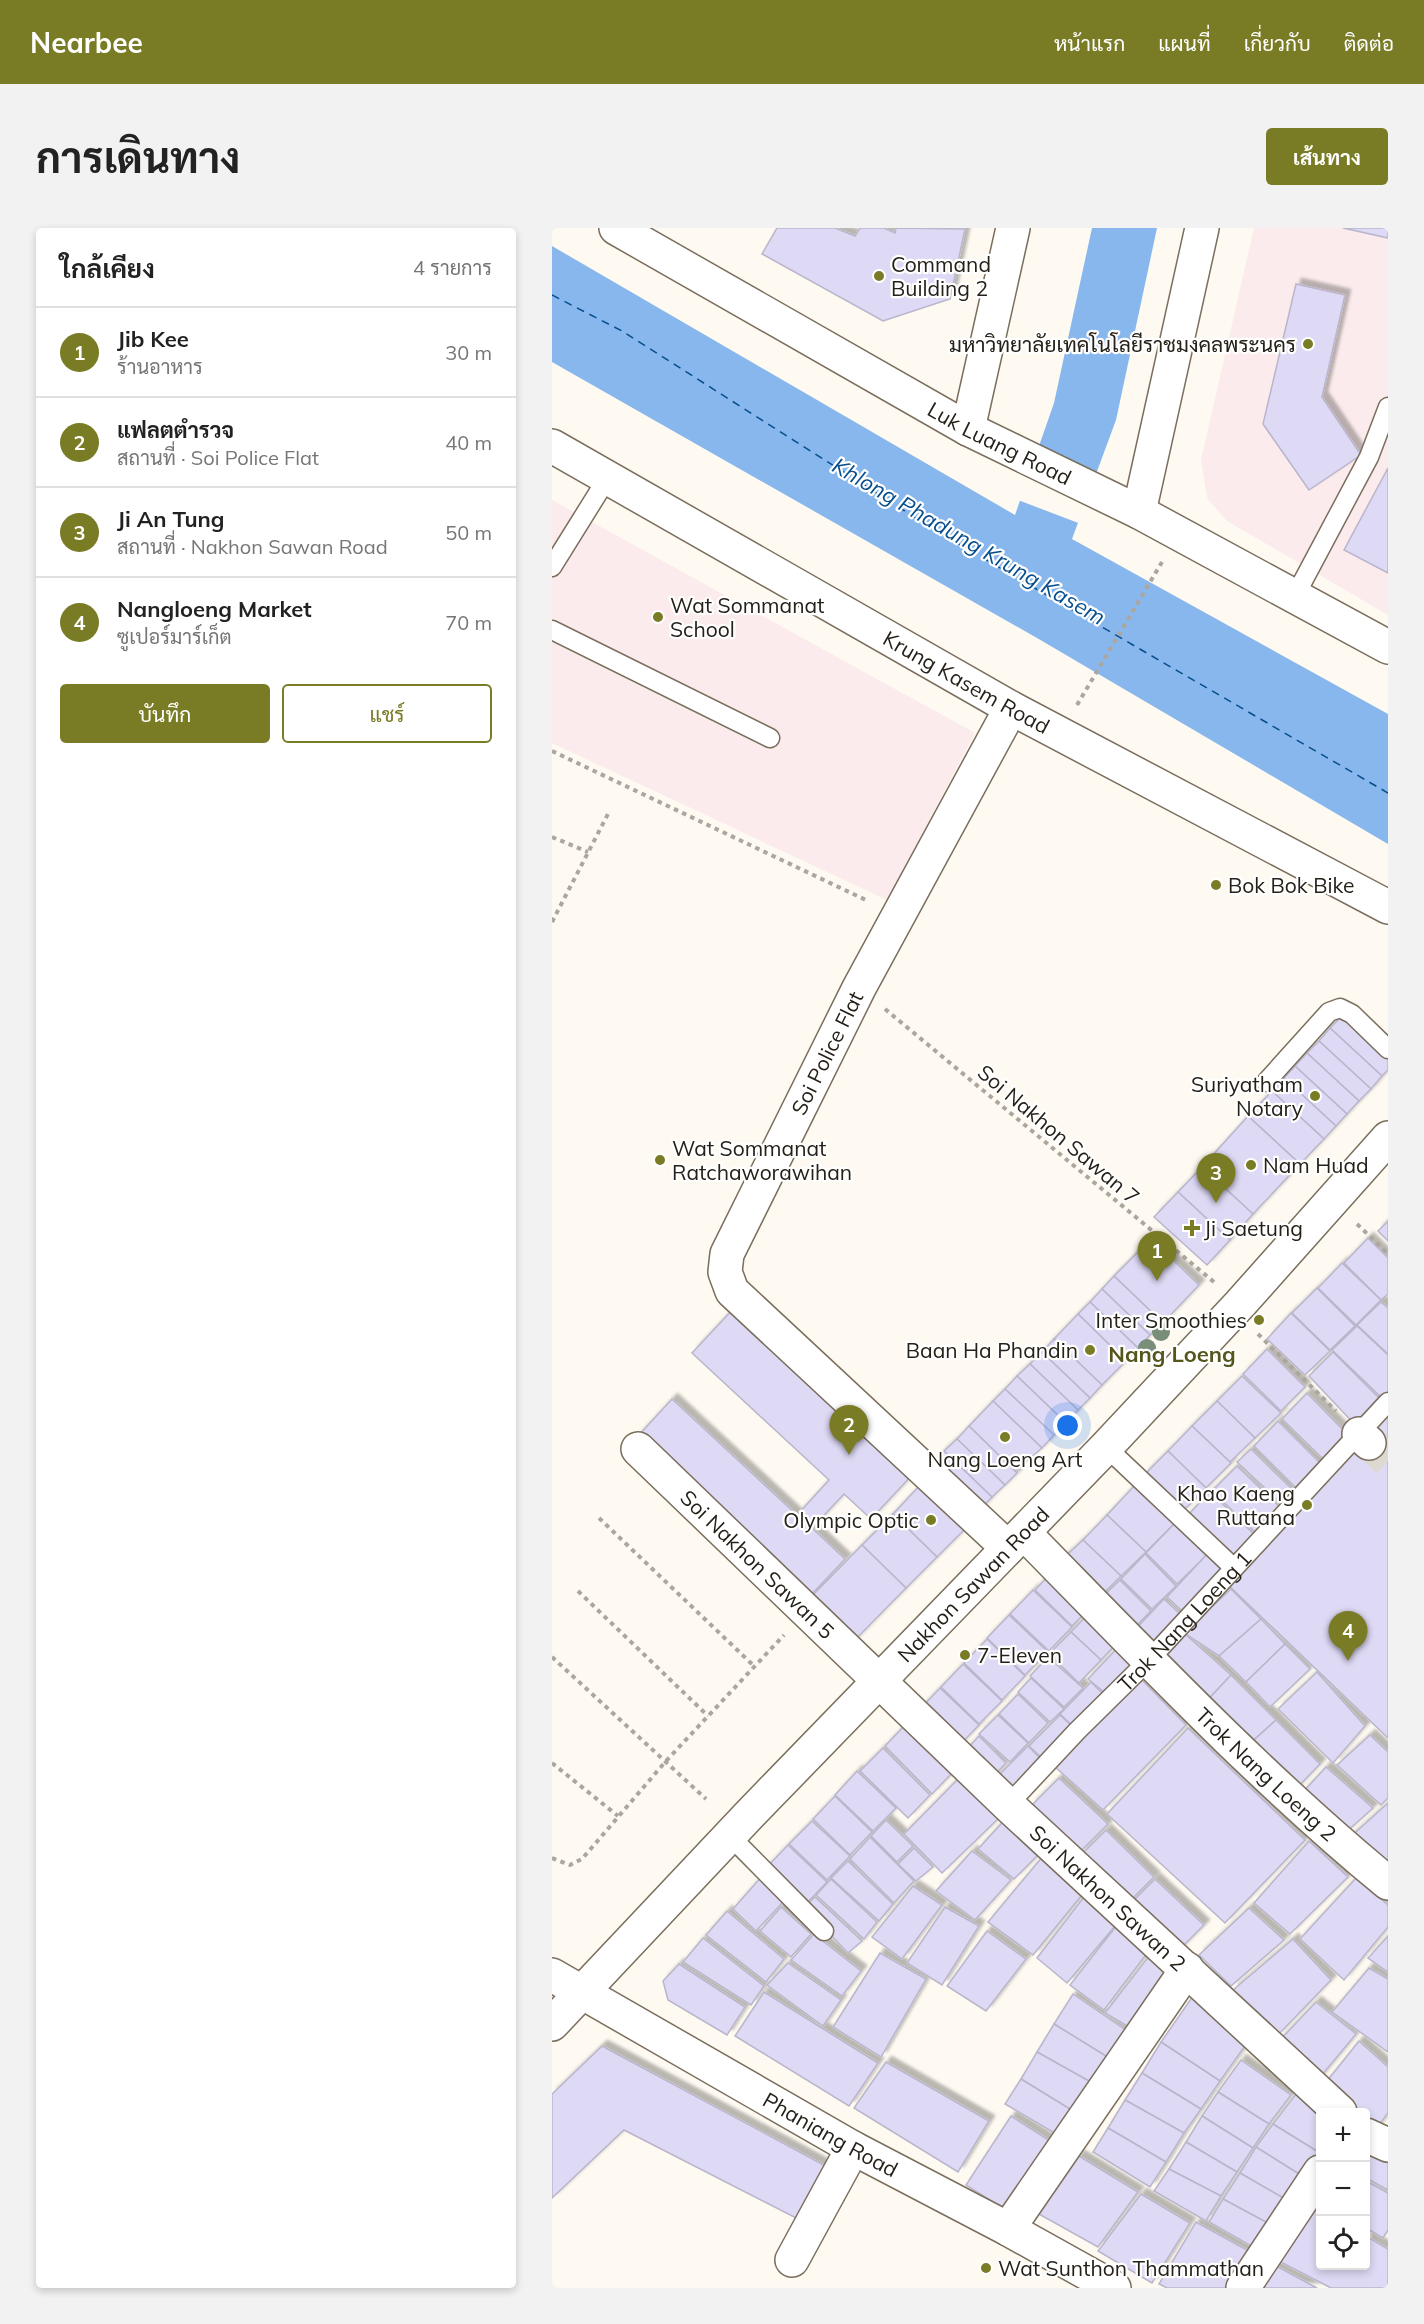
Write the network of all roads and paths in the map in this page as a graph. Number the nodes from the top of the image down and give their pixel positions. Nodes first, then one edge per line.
1 (616, 228) edge
2 (1013, 228) edge
3 (1202, 228) edge
4 (1388, 407) edge
5 (968, 429) junction
6 (552, 446) edge
7 (608, 477) junction
8 (1127, 506) junction
9 (555, 556) edge
10 (1153, 576) dead end
11 (1295, 596) junction
12 (552, 630) edge
13 (1388, 647) edge
14 (1094, 676) dead end
15 (1011, 708) junction
16 (770, 738) dead end
17 (552, 751) edge
18 (609, 812) dead end
19 (552, 837) edge
20 (588, 852) junction
21 (1388, 907) edge
22 (898, 915) junction
23 (552, 922) edge
24 (859, 988) junction
25 (1388, 1049) edge
26 (1266, 1082) dead end
27 (1388, 1138) edge
28 (1333, 1200) junction
29 (1388, 1254) edge
30 (1237, 1307) junction
31 (1388, 1402) edge
32 (1364, 1438) junction
33 (1106, 1447) junction
34 (638, 1449) dead end
35 (599, 1518) dead end
36 (1016, 1540) junction
37 (1234, 1568) junction
38 (578, 1591) dead end
39 (807, 1610) junction
40 (552, 1657) edge
41 (1149, 1660) junction
42 (754, 1665) junction
43 (879, 1680) junction
44 (708, 1716) junction
45 (666, 1761) junction
46 (552, 1763) edge
47 (706, 1799) dead end
48 (1008, 1805) junction
49 (618, 1816) junction
50 (730, 1836) junction
51 (552, 1858) edge
52 (1388, 1883) edge
53 (824, 1930) dead end
54 (1187, 1969) junction
55 (552, 1975) edge
56 (582, 1992) junction
57 (552, 2024) edge
58 (1336, 2108) edge
59 (1370, 2137) edge
60 (1388, 2145) edge
61 (853, 2148) junction
62 (1316, 2178) edge
63 (1008, 2229) junction
64 (792, 2259) dead end
65 (1102, 2285) edge
66 (1243, 2288) edge

1 - 5 street, Luk Luang Road
2 - 5 street
3 - 8 street
4 - 11 lane
5 - 8 street, Luk Luang Road
6 - 7 street, Krung Kasem Road
7 - 9 lane
7 - 15 street, Krung Kasem Road
8 - 11 street, Luk Luang Road
10 - 14 path
11 - 13 street, Luk Luang Road
12 - 16 lane
15 - 21 street, Krung Kasem Road
15 - 22 street, Soi Police Flat
17 - 22 path
18 - 20 path
19 - 20 path
20 - 23 path
22 - 24 street, Soi Police Flat
24 - 30 path, Soi Nakhon Sawan 7
24 - 36 street, Soi Police Flat
25 - 26 lane
27 - 28 street, Nakhon Sawan Road
28 - 29 path
28 - 30 street, Nakhon Sawan Road
30 - 32 path, Soi Nakhon Sawan 7
30 - 33 street, Nakhon Sawan Road
31 - 32 lane, Trok Nang Loeng 1
32 - 37 lane, Trok Nang Loeng 1
33 - 36 street, Nakhon Sawan Road
33 - 37 lane
34 - 39 street, Soi Nakhon Sawan 5
35 - 42 path
36 - 41 street, Soi Police Flat
36 - 43 street, Nakhon Sawan Road
37 - 41 lane, Trok Nang Loeng 1
38 - 44 path
39 - 42 path
39 - 43 street, Soi Nakhon Sawan 5
40 - 45 path
41 - 48 lane, Trok Nang Loeng 1
41 - 52 street, Trok Nang Loeng 2
42 - 44 path
43 - 48 street, Soi Nakhon Sawan 2
43 - 50 street, Nakhon Sawan Road
44 - 45 path
45 - 47 path
45 - 49 path
46 - 49 path
48 - 54 street, Soi Nakhon Sawan 2
49 - 51 path
50 - 53 lane
50 - 56 street, Nakhon Sawan Road
54 - 58 street, Soi Nakhon Sawan 2
54 - 63 street
55 - 56 street, Phaniang Road
56 - 57 street, Nakhon Sawan Road
56 - 61 street, Phaniang Road
59 - 60 street
61 - 63 street, Phaniang Road
61 - 64 street
62 - 66 street
63 - 65 street, Phaniang Road

